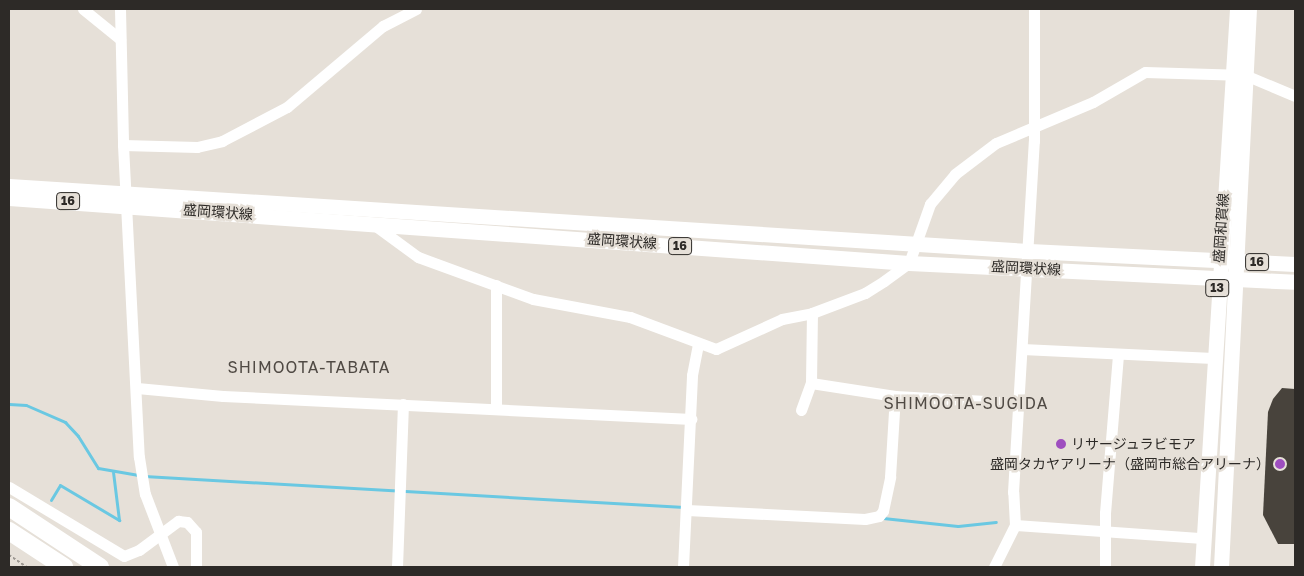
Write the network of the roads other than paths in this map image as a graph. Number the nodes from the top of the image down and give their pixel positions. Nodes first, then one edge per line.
1 (83, 9) edge
2 (120, 9) edge
3 (416, 9) edge
4 (1034, 9) edge
5 (1236, 9) edge
6 (1249, 9) edge
7 (120, 39) junction
8 (1239, 75) junction
9 (1295, 96) edge
10 (1034, 128) junction
11 (123, 145) junction
12 (9, 186) edge
13 (9, 198) edge
14 (126, 199) junction
15 (372, 223) junction
16 (916, 242) junction
17 (1029, 251) junction
18 (1219, 259) junction
19 (1235, 260) junction
20 (909, 263) junction
21 (1295, 264) edge
22 (1028, 268) junction
23 (1218, 278) junction
24 (1234, 278) junction
25 (1295, 282) edge
26 (496, 285) junction
27 (812, 313) junction
28 (698, 344) junction
29 (1022, 349) junction
30 (1118, 356) junction
31 (1212, 358) junction
32 (810, 383) junction
33 (137, 388) junction
34 (895, 396) junction
35 (1019, 403) junction
36 (403, 404) junction
37 (496, 407) junction
38 (801, 410) dead end
39 (691, 419) junction
40 (9, 487) edge
41 (9, 507) edge
42 (687, 510) junction
43 (1014, 525) junction
44 (1105, 529) junction
45 (9, 531) edge
46 (160, 532) junction
47 (1203, 538) junction
48 (64, 567) edge
49 (100, 567) edge
50 (173, 567) edge
51 (196, 567) edge
52 (397, 567) edge
53 (683, 567) edge
54 (994, 567) edge
55 (1105, 567) edge
56 (1202, 567) edge
57 (1221, 567) edge

1 - 7 street
2 - 7 street
3 - 11 street
4 - 10 street
5 - 8 main road, 盛岡和賀線 / 13
6 - 8 main road, 盛岡和賀線 / 13
7 - 11 street
8 - 9 street
8 - 10 street
8 - 18 main road, 盛岡和賀線 / 13
8 - 19 main road, 盛岡和賀線 / 13
10 - 16 street
10 - 17 street
11 - 14 street
12 - 14 main road, 盛岡環状線 / 16
13 - 14 main road, 盛岡環状線 / 16
14 - 15 main road, 盛岡環状線 / 16
14 - 16 main road, 盛岡環状線 / 16
14 - 33 street
15 - 20 main road, 盛岡環状線 / 16
15 - 26 street
16 - 17 main road, 盛岡環状線 / 16
16 - 20 street
17 - 18 main road, 盛岡環状線 / 16
17 - 22 street
18 - 19 main road, 盛岡環状線 / 16
18 - 23 main road, 盛岡和賀線 / 13
19 - 21 main road, 盛岡環状線 / 16
19 - 24 main road, 盛岡和賀線 / 13
20 - 22 main road, 盛岡環状線 / 16
20 - 27 street
22 - 23 main road, 盛岡環状線 / 16
22 - 29 street
23 - 24 main road, 盛岡環状線 / 16
23 - 31 main road, 盛岡和賀線 / 13
24 - 25 main road, 盛岡環状線 / 16
24 - 57 main road, 盛岡和賀線 / 13
26 - 28 street
26 - 37 street
27 - 28 street
27 - 32 street
28 - 39 street
29 - 30 street
29 - 35 street
30 - 31 street
30 - 44 street
31 - 47 main road, 盛岡和賀線 / 13
32 - 34 street
32 - 38 street
33 - 36 street
33 - 46 street
34 - 35 street
34 - 42 street
35 - 43 street
36 - 37 street
36 - 52 street
37 - 39 street
39 - 42 street
40 - 46 street
41 - 49 highway
42 - 53 street
43 - 44 street
43 - 54 street
44 - 47 street
44 - 55 street
45 - 48 highway
46 - 50 street
46 - 51 street
47 - 56 main road, 盛岡和賀線 / 13

